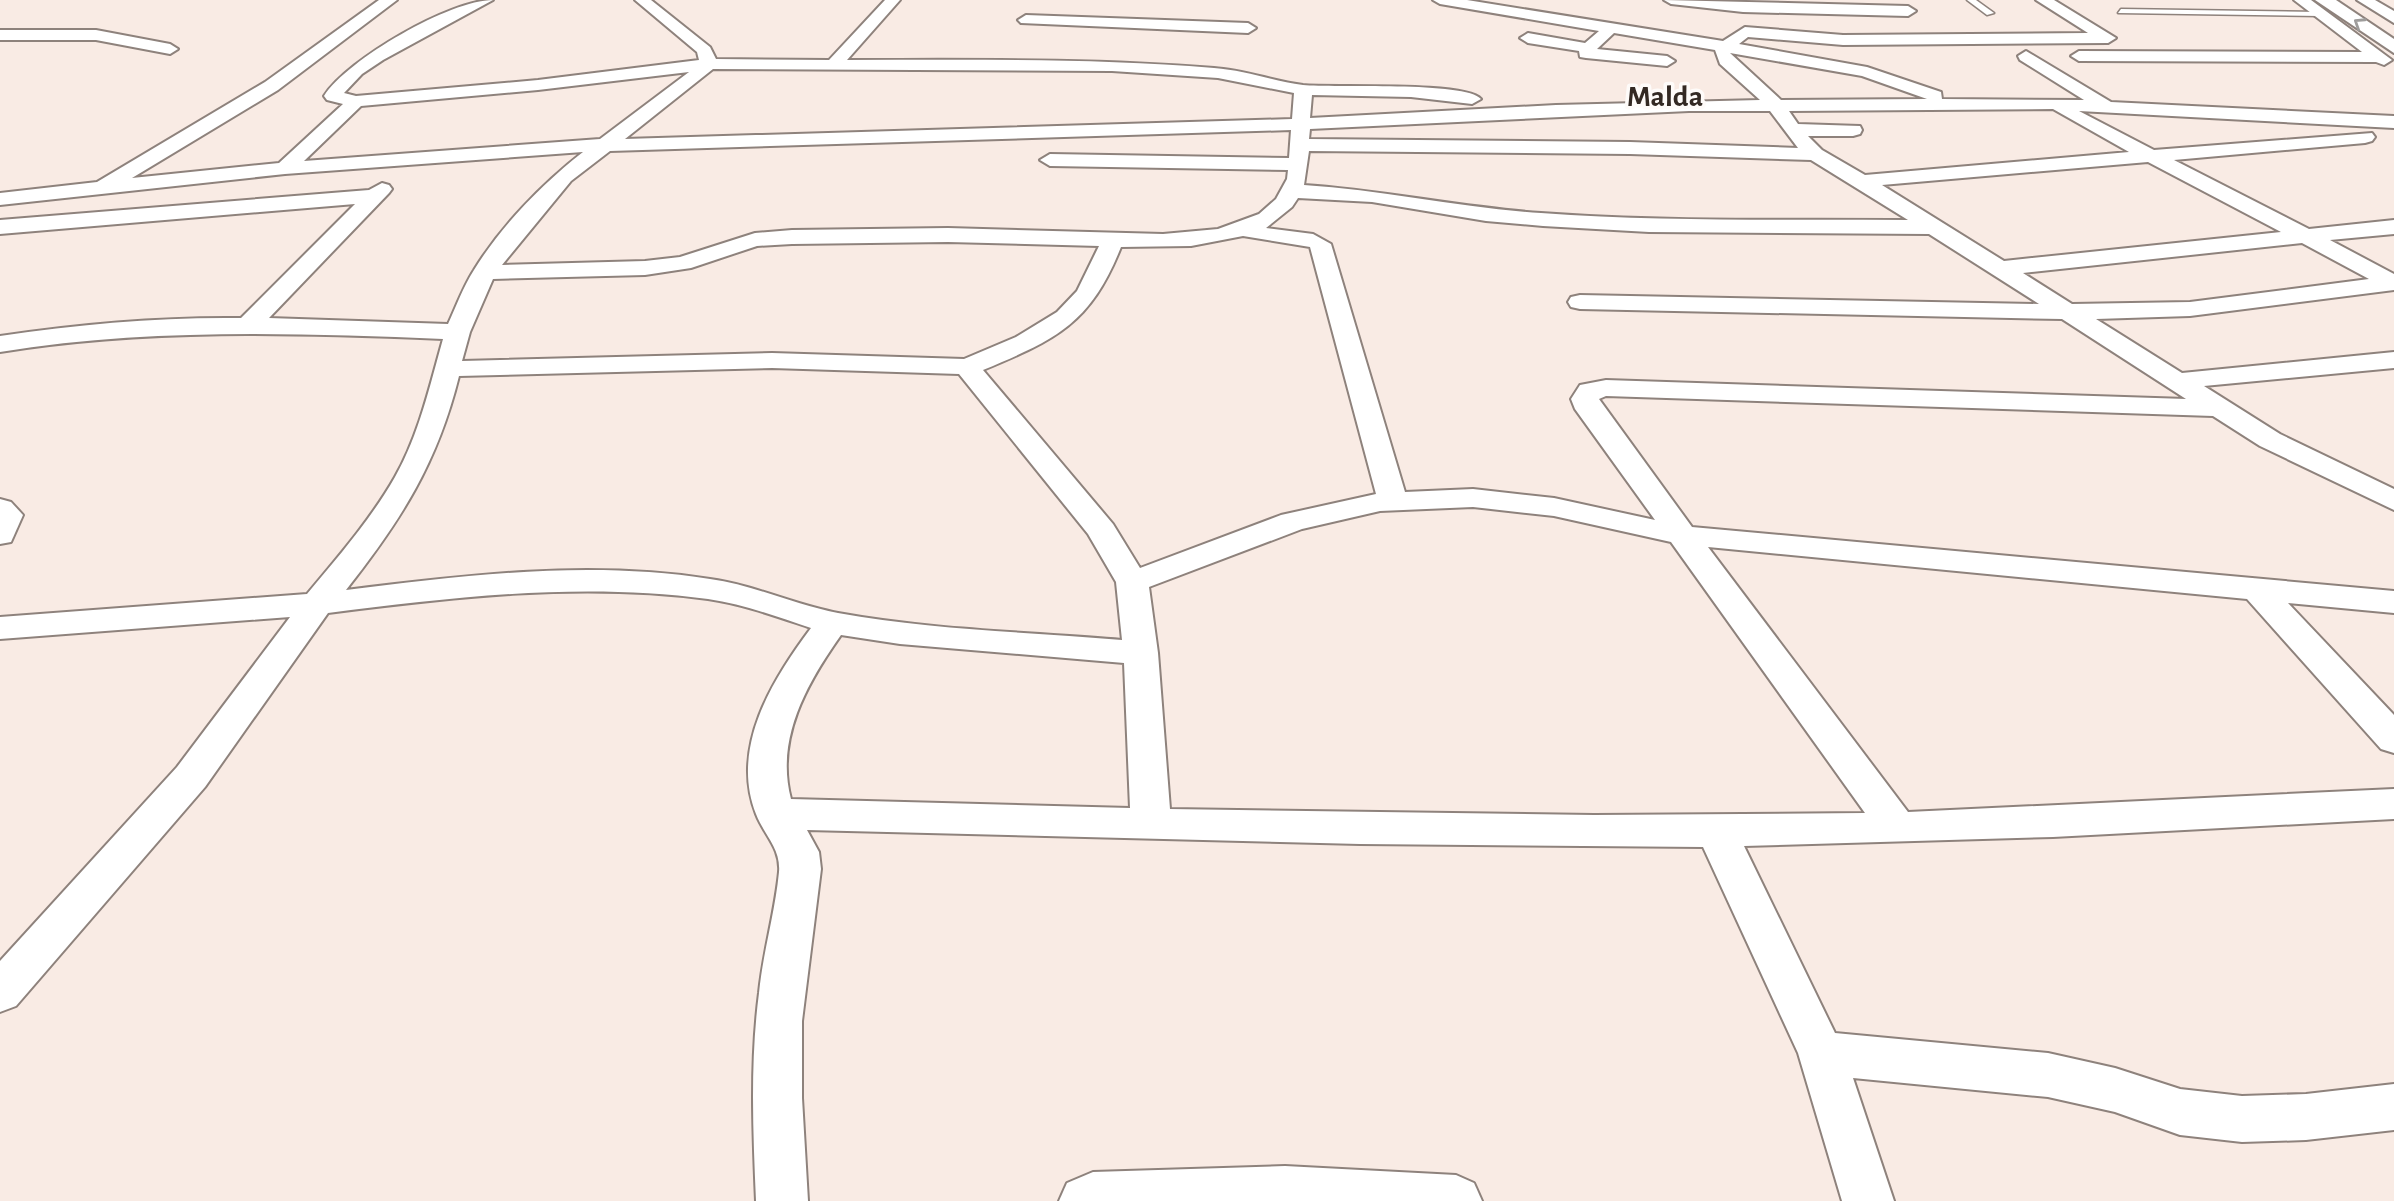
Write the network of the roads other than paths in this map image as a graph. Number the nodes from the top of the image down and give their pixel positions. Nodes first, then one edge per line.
1 (390, 0) edge
2 (486, 0) edge
3 (642, 0) edge
4 (893, 0) edge
5 (1440, 0) edge
6 (1540, 0) edge
7 (1671, 0) edge
8 (1892, 0) edge
9 (1972, 0) edge
10 (2043, 0) edge
11 (2301, 0) edge
12 (2352, 0) edge
13 (2364, 0) edge
14 (1713, 2) edge
15 (2322, 7) edge
16 (1246, 8) dead end
17 (2121, 11) dead end
18 (1990, 12) dead end
19 (1531, 15) junction
20 (1918, 18) junction
21 (2394, 18) edge
22 (1026, 20) dead end
23 (2394, 26) edge
24 (1611, 28) junction
25 (0, 35) edge
26 (1528, 38) dead end
27 (2108, 38) junction
28 (1738, 39) junction
29 (1949, 39) junction
30 (170, 49) dead end
31 (1588, 50) junction
32 (2026, 56) junction
33 (1905, 57) dead end
34 (2143, 57) junction
35 (2390, 58) edge
36 (1667, 61) dead end
37 (709, 64) junction
38 (832, 65) junction
39 (1579, 69) dead end
40 (1303, 90) junction
41 (356, 101) junction
42 (1775, 104) junction
43 (1954, 104) junction
44 (2054, 104) junction
45 (2106, 107) junction
46 (1556, 110) junction
47 (2354, 121) junction
48 (2394, 122) edge
49 (1299, 124) junction
50 (1792, 130) junction
51 (1853, 130) dead end
52 (603, 145) junction
53 (1815, 153) junction
54 (1298, 154) junction
55 (414, 157) junction
56 (2150, 157) junction
57 (1050, 160) dead end
58 (285, 167) junction
59 (1861, 181) junction
60 (102, 188) junction
61 (1293, 191) junction
62 (375, 196) junction
63 (0, 199) edge
64 (0, 227) edge
65 (1933, 227) junction
66 (2394, 228) edge
67 (1245, 230) junction
68 (2301, 237) junction
69 (1113, 240) junction
70 (1998, 269) junction
71 (484, 272) junction
72 (2393, 283) edge
73 (1580, 302) dead end
74 (2068, 313) junction
75 (250, 323) junction
76 (457, 332) junction
77 (0, 344) edge
78 (2394, 360) edge
79 (967, 367) junction
80 (447, 369) junction
81 (2178, 381) junction
82 (2220, 408) junction
83 (2394, 501) edge
84 (1393, 502) junction
85 (0, 508) edge
86 (0, 535) edge
87 (1679, 535) junction
88 (1132, 582) junction
89 (2258, 591) junction
90 (2394, 602) edge
91 (317, 604) junction
92 (832, 624) junction
93 (0, 628) edge
94 (1141, 653) junction
95 (2394, 739) edge
96 (2394, 804) edge
97 (776, 814) junction
98 (1151, 824) junction
99 (1896, 826) junction
100 (1716, 831) junction
101 (0, 992) edge
102 (1821, 1053) junction
103 (2394, 1107) edge
104 (782, 1201) edge
105 (1084, 1201) edge
106 (1456, 1201) edge
107 (1868, 1201) edge

1 - 60 street
2 - 41 street
3 - 37 street
4 - 38 street
5 - 19 street
6 - 19 street
7 - 14 street
8 - 20 street
9 - 18 lane
10 - 27 street
11 - 15 street
12 - 23 main road
13 - 21 street
14 - 20 street
14 - 28 street
15 - 17 lane
15 - 35 main road
16 - 22 street
19 - 24 street
20 - 29 street
24 - 28 street
24 - 31 street
25 - 30 street
26 - 31 street
27 - 29 street
27 - 34 street
28 - 29 street
28 - 42 street
28 - 43 street
31 - 36 street
31 - 39 street
32 - 33 street
32 - 34 street
32 - 45 street
34 - 35 street
37 - 38 street
37 - 41 street
37 - 52 street
38 - 40 street
40 - 46 street
40 - 49 street
41 - 58 street
42 - 43 street
42 - 46 street
42 - 50 street
43 - 44 street
44 - 45 street
44 - 56 street
45 - 47 street
46 - 49 street
47 - 48 street
47 - 56 street
49 - 52 street
49 - 54 street
50 - 51 street
50 - 53 street
52 - 55 street
52 - 71 street
53 - 54 street
53 - 59 street
54 - 57 street
54 - 61 street
55 - 58 street
55 - 62 street
56 - 59 street
56 - 68 street
58 - 60 street
59 - 65 street
60 - 63 street
61 - 65 street
61 - 67 street
62 - 64 street
62 - 75 street
65 - 70 street
66 - 68 street
67 - 69 street
67 - 84 street
68 - 70 street
68 - 72 street
69 - 71 street
69 - 79 street
70 - 74 street
71 - 76 street
72 - 74 street
73 - 74 street
74 - 81 street
75 - 76 street
75 - 77 street
76 - 80 street
78 - 81 street
79 - 80 street
79 - 88 street
80 - 91 street
81 - 82 street
82 - 83 street
82 - 87 street
84 - 87 street
84 - 88 street
85 - 86 street
87 - 89 street
87 - 99 street
88 - 94 street
89 - 90 street
89 - 95 street
91 - 92 street
91 - 93 street
91 - 101 street
92 - 94 street
92 - 97 street
94 - 98 street
96 - 99 street
97 - 98 street
97 - 104 street
98 - 100 street
99 - 100 street
100 - 102 street
102 - 103 street
102 - 107 street
105 - 106 street

